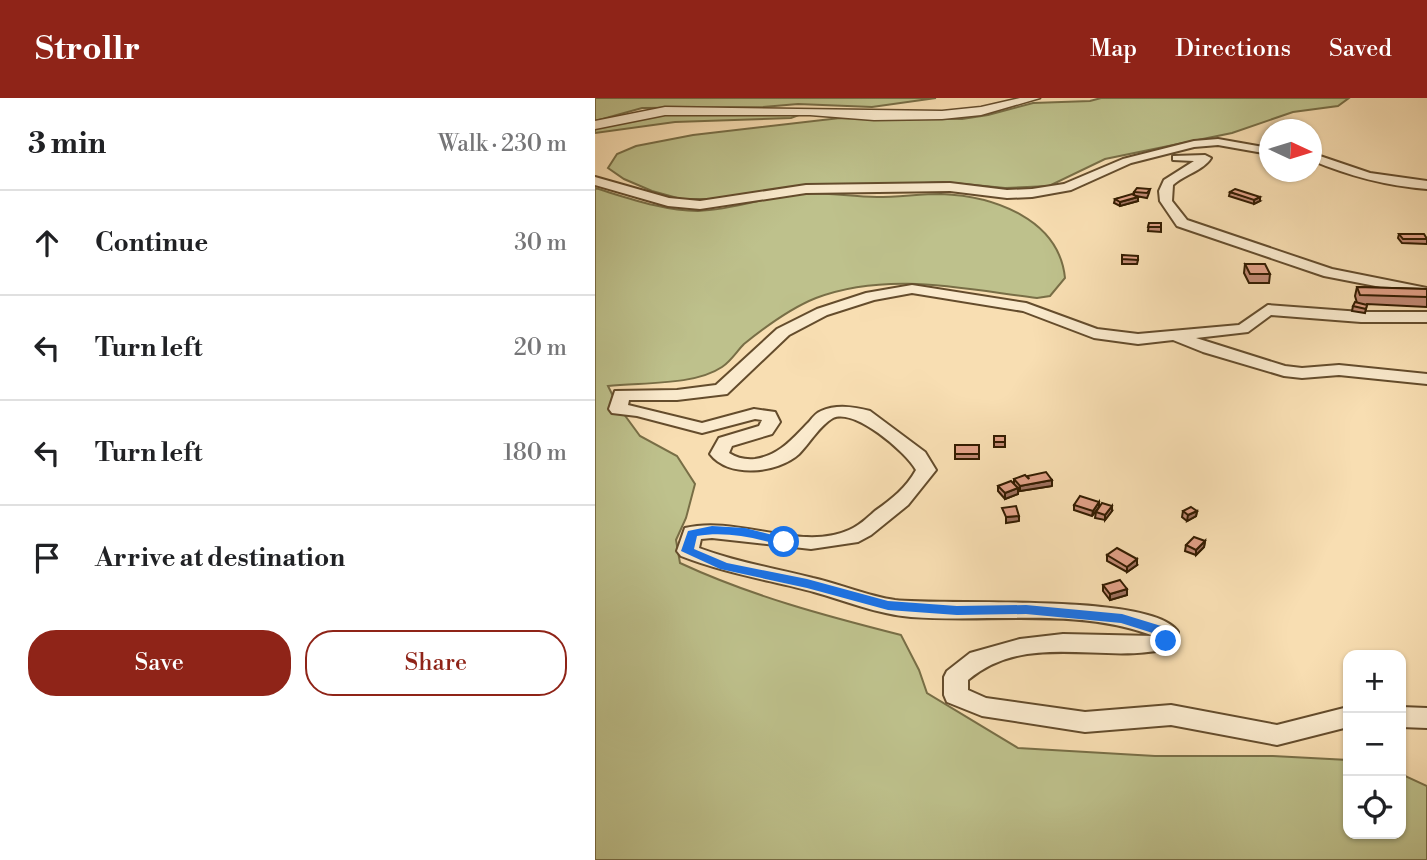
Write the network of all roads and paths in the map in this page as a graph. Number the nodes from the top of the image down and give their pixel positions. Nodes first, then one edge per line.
1 (1034, 98) edge
2 (595, 125) edge
3 (1259, 150) edge
4 (1322, 160) edge
5 (1127, 161) junction
6 (595, 181) edge
7 (1427, 185) edge
8 (1427, 292) edge
9 (1427, 317) edge
10 (1175, 335) junction
11 (1427, 379) edge
12 (1406, 717) edge
13 (1427, 718) edge
14 (1343, 719) edge

1 - 2 street
3 - 5 street
4 - 7 street
5 - 6 street
5 - 8 street
9 - 10 street
10 - 11 street
10 - 14 street
12 - 13 street

